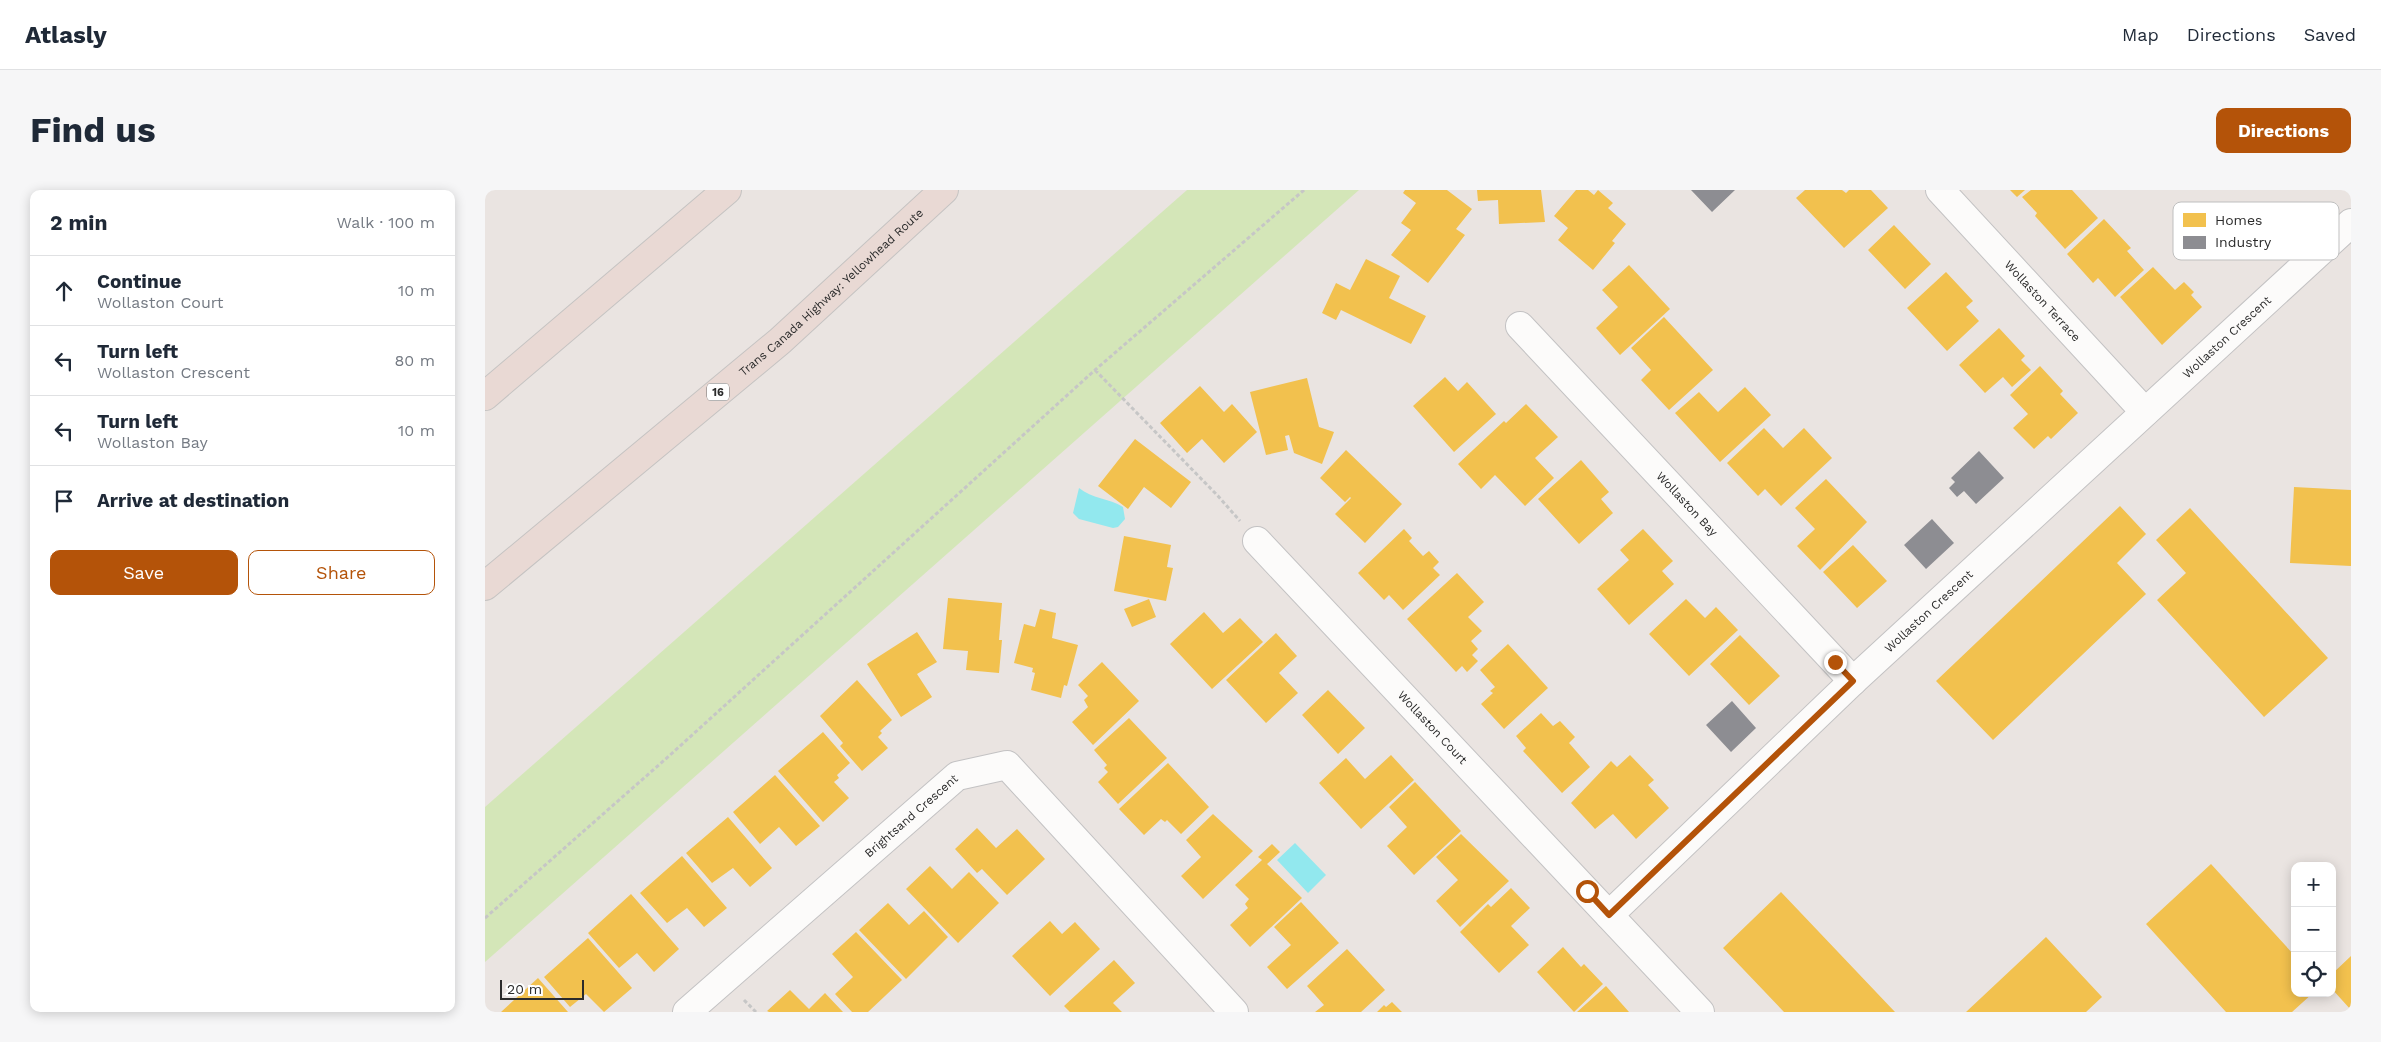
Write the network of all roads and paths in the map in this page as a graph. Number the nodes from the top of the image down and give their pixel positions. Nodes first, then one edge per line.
1 (727, 190) edge
2 (944, 190) edge
3 (1304, 190) edge
4 (1940, 190) edge
5 (2351, 223) edge
6 (2339, 234) edge
7 (2311, 260) edge
8 (1520, 326) dead end
9 (1095, 370) junction
10 (485, 396) edge
11 (2145, 412) junction
12 (1218, 496) dead end
13 (1257, 541) dead end
14 (485, 586) edge
15 (1853, 681) junction
16 (1609, 915) junction
17 (485, 918) edge
18 (742, 998) dead end
19 (687, 1012) edge
20 (755, 1012) edge
21 (1234, 1012) edge
22 (1700, 1012) edge

1 - 10 highway
2 - 14 highway, Trans Canada Highway: Yellowhead Route / 16
3 - 9 path
4 - 11 street, Wollaston Terrace
5 - 6 street, Wollaston Crescent
7 - 11 street, Wollaston Crescent
8 - 15 street, Wollaston Bay
9 - 12 path
9 - 17 path
11 - 15 street, Wollaston Crescent
13 - 16 street, Wollaston Court
15 - 16 street, Wollaston Crescent
16 - 22 street
18 - 20 path
19 - 21 street, Brightsand Crescent

